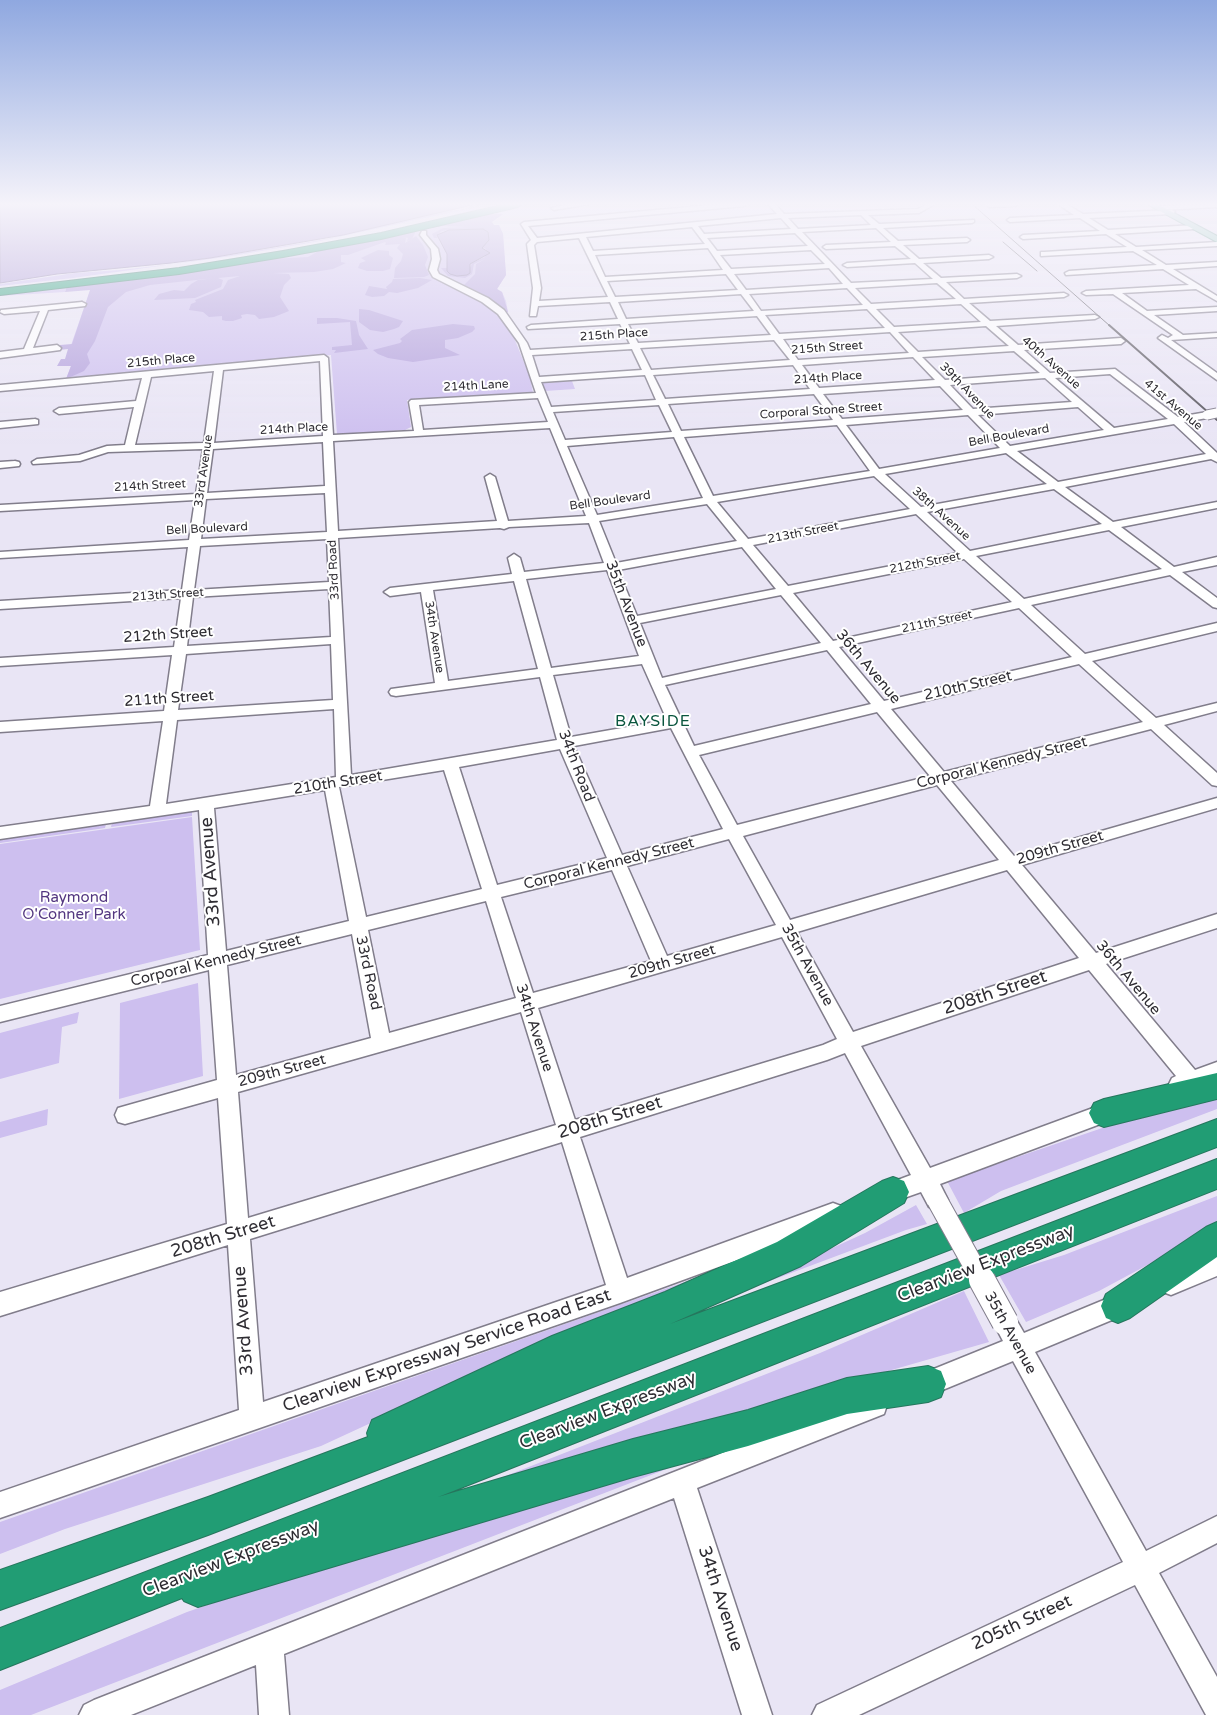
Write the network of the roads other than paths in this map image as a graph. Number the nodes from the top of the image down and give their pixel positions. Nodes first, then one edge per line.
1 (54, 284) edge
2 (62, 284) edge
3 (454, 284) edge
4 (536, 284) edge
5 (606, 284) edge
6 (738, 284) edge
7 (878, 284) edge
8 (944, 284) edge
9 (1192, 284) edge
10 (848, 286) junction
11 (1210, 286) dead end
12 (1197, 287) junction
13 (1043, 290) dead end
14 (0, 291) edge
15 (744, 292) junction
16 (1115, 292) junction
17 (1086, 293) dead end
18 (1064, 295) dead end
19 (1052, 296) junction
20 (613, 299) junction
21 (1217, 299) edge
22 (963, 301) junction
23 (82, 304) dead end
24 (536, 304) junction
25 (868, 307) junction
26 (45, 308) junction
27 (1217, 309) edge
28 (4, 312) dead end
29 (760, 313) junction
30 (1146, 313) junction
31 (1095, 317) dead end
32 (624, 322) junction
33 (988, 323) junction
34 (531, 327) junction
35 (890, 330) junction
36 (1217, 335) edge
37 (777, 337) junction
38 (1181, 337) junction
39 (1121, 341) dead end
40 (636, 346) junction
41 (57, 348) dead end
42 (524, 348) junction
43 (1016, 348) junction
44 (28, 351) junction
45 (0, 354) edge
46 (914, 355) junction
47 (324, 358) joint
48 (796, 363) junction
49 (1217, 363) edge
50 (1199, 364) junction
51 (219, 368) junction
52 (1112, 371) joint
53 (648, 373) junction
54 (147, 375) junction
55 (1047, 375) junction
56 (1217, 377) edge
57 (535, 380) junction
58 (940, 382) junction
59 (0, 388) edge
60 (816, 391) junction
61 (541, 395) junction
62 (662, 402) junction
63 (139, 404) junction
64 (1082, 404) junction
65 (547, 410) junction
66 (59, 411) dead end
67 (970, 413) junction
68 (1217, 414) edge
69 (1176, 420) junction
70 (35, 422) dead end
71 (840, 422) junction
72 (0, 425) edge
73 (554, 425) junction
74 (1112, 432) junction
75 (419, 434) junction
76 (678, 434) junction
77 (328, 439) junction
78 (561, 443) junction
79 (208, 446) junction
80 (129, 448) junction
81 (1008, 450) junction
82 (1215, 458) edge
83 (36, 462) dead end
84 (15, 464) dead end
85 (0, 465) edge
86 (877, 473) junction
87 (490, 477) dead end
88 (1056, 485) junction
89 (331, 489) junction
90 (201, 496) junction
91 (710, 501) junction
92 (1217, 505) edge
93 (0, 508) edge
94 (917, 511) junction
95 (593, 519) junction
96 (504, 526) junction
97 (1111, 526) junction
98 (333, 536) junction
99 (194, 544) junction
100 (744, 544) junction
101 (0, 555) edge
102 (966, 555) junction
103 (514, 558) dead end
104 (1217, 561) edge
105 (611, 567) junction
106 (1172, 571) junction
107 (520, 577) junction
108 (335, 585) junction
109 (426, 588) junction
110 (784, 591) junction
111 (390, 592) dead end
112 (187, 594) junction
113 (1020, 604) junction
114 (1217, 604) edge
115 (0, 605) edge
116 (632, 621) junction
117 (1217, 627) edge
118 (338, 640) junction
119 (829, 645) junction
120 (179, 651) junction
121 (647, 659) junction
122 (1082, 660) junction
123 (0, 662) edge
124 (546, 672) junction
125 (657, 683) junction
126 (442, 686) junction
127 (396, 692) dead end
128 (341, 704) junction
129 (880, 707) junction
130 (1217, 708) edge
131 (170, 716) junction
132 (675, 723) junction
133 (1154, 724) junction
134 (0, 727) edge
135 (565, 743) junction
136 (689, 752) junction
137 (450, 764) junction
138 (940, 779) junction
139 (1217, 780) edge
140 (337, 783) junction
141 (1217, 803) edge
142 (206, 804) junction
143 (156, 812) junction
144 (0, 833) edge
145 (733, 833) junction
146 (616, 862) junction
147 (1010, 862) junction
148 (491, 893) junction
149 (1217, 921) edge
150 (358, 926) junction
151 (786, 929) junction
152 (217, 961) junction
153 (1093, 961) junction
154 (662, 965) junction
155 (526, 1004) junction
156 (0, 1014) edge
157 (850, 1042) junction
158 (382, 1044) junction
159 (1217, 1071) edge
160 (1204, 1083) edge
161 (227, 1085) junction
162 (1104, 1113) joint
163 (125, 1114) dead end
164 (568, 1131) junction
165 (1217, 1133) edge
166 (1217, 1174) edge
167 (926, 1180) junction
168 (893, 1192) junction
169 (937, 1200) joint
170 (238, 1232) junction
171 (1217, 1238) edge
172 (1217, 1265) edge
173 (620, 1292) junction
174 (0, 1304) edge
175 (1118, 1306) junction
176 (1019, 1347) junction
177 (928, 1384) junction
178 (252, 1418) junction
179 (682, 1482) junction
180 (0, 1505) edge
181 (208, 1516) junction
182 (1217, 1530) edge
183 (1141, 1568) junction
184 (0, 1590) edge
185 (12, 1644) edge
186 (269, 1646) junction
187 (1217, 1706) edge
188 (94, 1715) edge
189 (274, 1715) edge
190 (757, 1715) edge
191 (827, 1715) edge

1 - 14 highway
2 - 14 highway
3 - 42 street, 35th Avenue
4 - 24 street
5 - 20 street, 36th Avenue
6 - 15 street, 38th Avenue
7 - 10 street
8 - 22 street, 40th Avenue
9 - 12 street
10 - 15 street
10 - 25 street, 39th Avenue
11 - 12 street
12 - 16 street
12 - 21 street
13 - 19 street
15 - 20 street
15 - 29 street, 38th Avenue
16 - 17 street
16 - 30 street
18 - 19 street
19 - 22 street
20 - 24 street
20 - 32 street, 36th Avenue
22 - 25 street
22 - 33 street, 40th Avenue
23 - 26 street
24 - 34 street
25 - 29 street
25 - 35 street, 39th Avenue
26 - 28 street
26 - 44 street
27 - 30 street
29 - 32 street
29 - 37 street, 38th Avenue
30 - 38 street
31 - 33 street, 215th Place
32 - 34 street
32 - 40 street, 36th Avenue
33 - 35 street, 215th Place
33 - 43 street, 40th Avenue
34 - 42 street
35 - 37 street, 215th Place
35 - 46 street, 39th Avenue
36 - 38 street
37 - 40 street, 215th Place
37 - 48 street, 38th Avenue
38 - 50 street
39 - 43 street, 215th Street
40 - 42 street, 215th Place
40 - 53 street, 36th Avenue
41 - 44 street
42 - 57 street, 35th Avenue
43 - 46 street, 215th Street
43 - 55 street, 40th Avenue
44 - 45 street
46 - 48 street, 215th Street
46 - 58 street, 39th Avenue
47 - 51 street, 215th Place
47 - 77 street, 33rd Road
48 - 53 street, 215th Street
48 - 60 street, 38th Avenue
49 - 50 street
50 - 56 street
51 - 54 street, 215th Place
51 - 79 street, 33rd Avenue
52 - 55 street, 214th Place
52 - 69 street, 41st Avenue
53 - 57 street, 215th Street
53 - 62 street, 36th Avenue
54 - 59 street, 215th Place
54 - 63 street
55 - 58 street, 214th Place
55 - 64 street, 40th Avenue
57 - 61 street, 35th Avenue
58 - 60 street, 214th Place
58 - 67 street, 39th Avenue
60 - 62 street, 214th Place
60 - 71 street, 38th Avenue
61 - 65 street, 35th Avenue
61 - 75 street, 214th Lane
62 - 65 street, 214th Place
62 - 76 street, 36th Avenue
63 - 66 street
63 - 80 street
64 - 67 street, Corporal Stone Street
64 - 74 street, 40th Avenue
65 - 73 street, 35th Avenue
67 - 71 street, Corporal Stone Street
67 - 81 street, 39th Avenue
68 - 69 street, Bell Boulevard, bridge
69 - 74 street, Bell Boulevard
69 - 82 street, 41st Avenue
70 - 72 street
71 - 76 street, Corporal Stone Street
71 - 86 street, 38th Avenue
73 - 75 street, 214th Place
73 - 78 street, 35th Avenue
74 - 81 street, Bell Boulevard
75 - 77 street, 214th Place
76 - 78 street, Corporal Stone Street
76 - 91 street, 36th Avenue
77 - 79 street, 214th Place
77 - 89 street, 33rd Road
78 - 95 street, 35th Avenue
79 - 80 street, 214th Place
79 - 90 street, 33rd Avenue
80 - 83 street, 214th Place
81 - 86 street, Bell Boulevard
81 - 88 street, 39th Avenue
82 - 88 street, 213th Street
84 - 85 street
86 - 91 street, Bell Boulevard
86 - 94 street, 38th Avenue
87 - 96 street
88 - 94 street, 213th Street
88 - 97 street, 39th Avenue
89 - 90 street, 214th Street
89 - 98 street, 33rd Road
90 - 93 street, 214th Street
90 - 99 street, 33rd Avenue
91 - 95 street, Bell Boulevard
91 - 100 street, 36th Avenue
92 - 97 street, 212th Street
94 - 100 street, 213th Street
94 - 102 street, 38th Avenue
95 - 96 street, Bell Boulevard
95 - 105 street, 35th Avenue
96 - 98 street, Bell Boulevard
97 - 102 street, 212th Street
97 - 106 street, 39th Avenue
98 - 99 street, Bell Boulevard
98 - 108 street, 33rd Road
99 - 101 street, Bell Boulevard
99 - 112 street, 33rd Avenue
100 - 105 street, 213th Street
100 - 110 street, 36th Avenue
102 - 110 street, 212th Street
102 - 113 street, 38th Avenue
103 - 107 street, 34th Road
104 - 106 street, 211th Street
105 - 107 street, 213th Street
105 - 116 street, 35th Avenue
106 - 113 street, 211th Street
106 - 114 street, 39th Avenue
107 - 109 street, 213th Street
107 - 124 street, 34th Road
108 - 112 street, 213th Street
108 - 118 street, 33rd Road
109 - 111 street, 213th Street
109 - 126 street, 34th Avenue
110 - 116 street, 212th Street
110 - 119 street, 36th Avenue
112 - 115 street, 213th Street
112 - 120 street, 33rd Avenue
113 - 119 street, 211th Street
113 - 122 street, 38th Avenue
116 - 121 street, 35th Avenue
117 - 122 street, 210th Street
118 - 120 street, 212th Street
118 - 128 street, 33rd Road
119 - 125 street, 211th Street
119 - 129 street, 36th Avenue
120 - 123 street, 212th Street
120 - 131 street, 33rd Avenue
121 - 124 street
121 - 125 street, 35th Avenue
122 - 129 street, 210th Street
122 - 133 street, 38th Avenue
124 - 126 street
124 - 135 street, 34th Road
125 - 132 street, 35th Avenue
126 - 127 street
128 - 131 street, 211th Street
128 - 140 street, 33rd Road
129 - 136 street, 210th Street
129 - 138 street, 36th Avenue
130 - 133 street, Corporal Kennedy Street
131 - 134 street, 211th Street
131 - 143 street, 33rd Avenue
132 - 135 street, 210th Street
132 - 136 street, 35th Avenue
133 - 138 street, Corporal Kennedy Street
133 - 139 street, 38th Avenue
135 - 137 street, 210th Street
135 - 146 street, 34th Road
136 - 145 street, 35th Avenue
137 - 140 street, 210th Street
137 - 148 street, 34th Avenue
138 - 145 street, Corporal Kennedy Street
138 - 147 street, 36th Avenue
140 - 142 street, 210th Street
140 - 150 street, 33rd Road
141 - 147 street, 209th Street
142 - 143 street, 210th Street
142 - 152 street, 33rd Avenue
143 - 144 street, 210th Street
145 - 146 street, Corporal Kennedy Street
145 - 151 street, 35th Avenue
146 - 148 street, Corporal Kennedy Street
146 - 154 street, 34th Road
147 - 151 street, 209th Street
147 - 153 street, 36th Avenue
148 - 150 street, Corporal Kennedy Street
148 - 155 street, 34th Avenue
149 - 153 street, 208th Street
150 - 152 street, Corporal Kennedy Street
150 - 158 street, 33rd Road
151 - 154 street, 209th Street
151 - 157 street, 35th Avenue
152 - 156 street, Corporal Kennedy Street
152 - 161 street, 33rd Avenue
153 - 157 street, 208th Street
153 - 160 street, 36th Avenue
154 - 155 street, 209th Street
155 - 158 street, 209th Street
155 - 164 street, 34th Avenue
157 - 164 street, 208th Street
157 - 167 street, 35th Avenue
158 - 161 street, 209th Street
159 - 160 street
160 - 162 highway
161 - 163 street, 209th Street
161 - 170 street, 33rd Avenue
162 - 167 street
164 - 170 street, 208th Street
164 - 173 street, 34th Avenue
165 - 181 highway
166 - 185 highway, Clearview Expressway
167 - 168 street
167 - 169 street, 35th Avenue
168 - 173 street, Clearview Expressway Service Road East
168 - 181 highway
169 - 176 street, 35th Avenue, bridge
170 - 174 street, 208th Street
170 - 178 street, 33rd Avenue
171 - 175 highway
172 - 175 street
173 - 178 street, Clearview Expressway Service Road East
175 - 176 street
176 - 177 street
176 - 183 street, 35th Avenue
177 - 179 street
177 - 185 highway
178 - 180 street, Clearview Expressway Service Road East
179 - 186 street
179 - 190 street, 34th Avenue
181 - 184 highway
182 - 183 street, 205th Street
183 - 187 street, 35th Avenue
183 - 191 street, 205th Street
186 - 188 street
186 - 189 street

